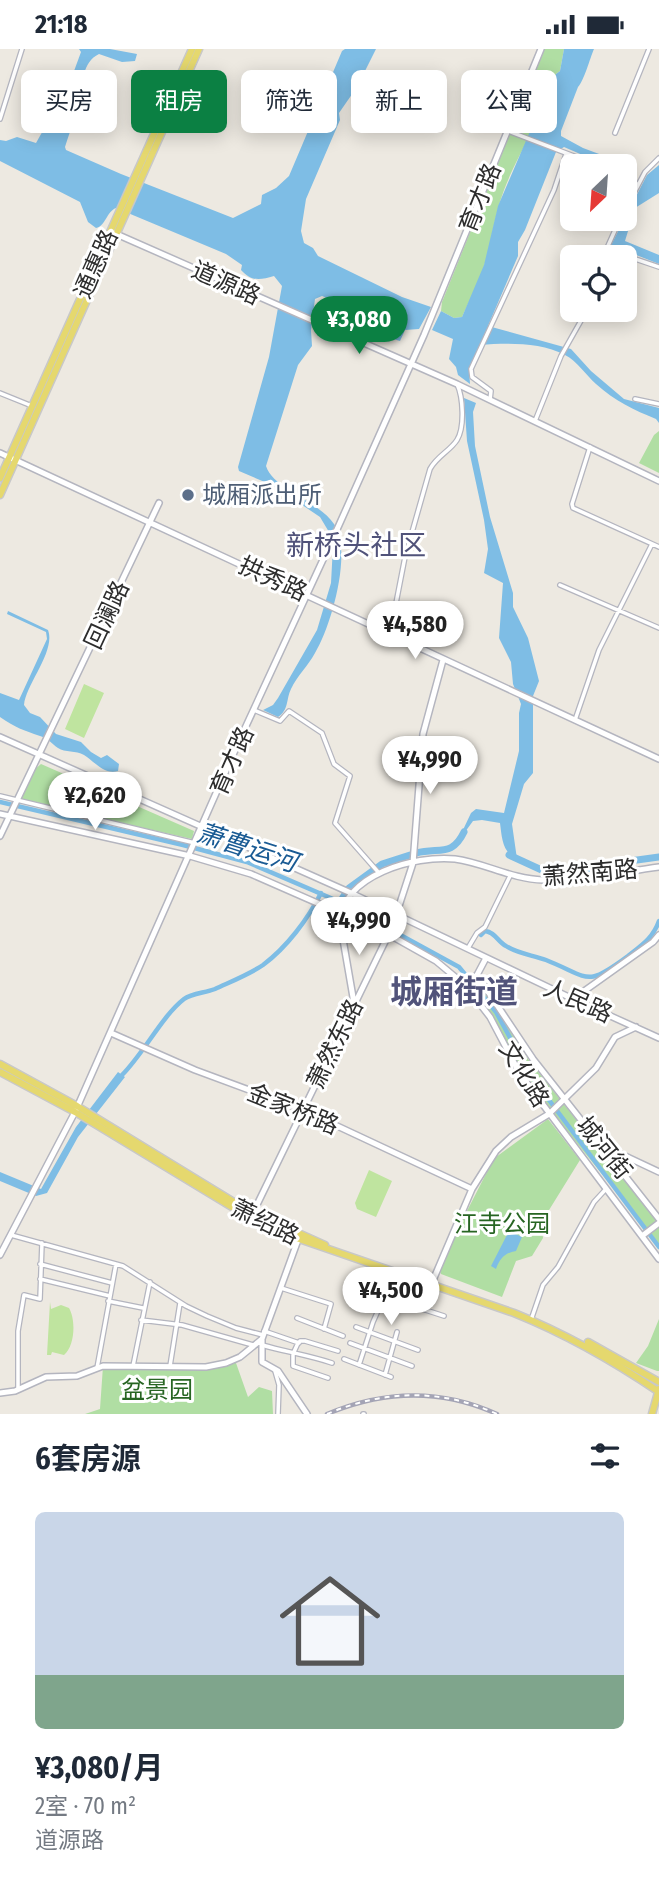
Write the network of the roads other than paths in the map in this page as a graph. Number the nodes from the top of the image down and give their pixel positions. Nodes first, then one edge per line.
1 (22, 49) edge
2 (192, 49) edge
3 (199, 49) edge
4 (541, 49) edge
5 (649, 49) edge
6 (533, 70) edge
7 (0, 118) edge
8 (507, 133) edge
9 (513, 133) edge
10 (615, 133) dead end
11 (566, 154) edge
12 (659, 158) edge
13 (560, 172) edge
14 (140, 174) junction
15 (637, 184) edge
16 (115, 233) junction
17 (637, 260) edge
18 (659, 267) edge
19 (580, 322) edge
20 (411, 364) junction
21 (457, 384) junction
22 (0, 393) edge
23 (635, 399) dead end
24 (490, 400) junction
25 (659, 404) edge
26 (32, 406) junction
27 (535, 421) junction
28 (590, 447) junction
29 (0, 453) edge
30 (12, 459) junction
31 (0, 478) edge
32 (659, 481) edge
33 (0, 495) edge
34 (159, 503) dead end
35 (150, 522) junction
36 (652, 544) junction
37 (659, 547) edge
38 (560, 585) dead end
39 (309, 596) junction
40 (619, 611) junction
41 (659, 628) edge
42 (390, 634) junction
43 (443, 660) junction
44 (254, 710) junction
45 (575, 720) junction
46 (0, 737) edge
47 (38, 754) junction
48 (659, 759) edge
49 (0, 796) edge
50 (16, 801) junction
51 (0, 814) edge
52 (9, 816) junction
53 (203, 827) junction
54 (0, 836) edge
55 (196, 843) junction
56 (190, 856) junction
57 (413, 863) junction
58 (659, 867) edge
59 (379, 873) junction
60 (510, 876) junction
61 (351, 893) junction
62 (341, 911) junction
63 (398, 915) junction
64 (389, 933) junction
65 (659, 935) edge
66 (467, 949) junction
67 (486, 958) junction
68 (477, 975) junction
69 (464, 985) junction
70 (573, 999) junction
71 (354, 1003) junction
72 (614, 1017) junction
73 (636, 1027) junction
74 (111, 1033) junction
75 (620, 1034) junction
76 (659, 1038) edge
77 (0, 1064) edge
78 (0, 1072) edge
79 (566, 1097) junction
80 (76, 1109) junction
81 (303, 1110) junction
82 (549, 1114) junction
83 (603, 1146) junction
84 (659, 1172) edge
85 (607, 1188) junction
86 (472, 1189) junction
87 (252, 1216) junction
88 (658, 1222) edge
89 (11, 1235) junction
90 (642, 1236) junction
91 (298, 1240) junction
92 (42, 1243) junction
93 (0, 1255) edge
94 (659, 1259) edge
95 (40, 1264) junction
96 (116, 1264) junction
97 (395, 1272) junction
98 (40, 1279) junction
99 (150, 1282) junction
100 (112, 1283) junction
101 (431, 1283) junction
102 (280, 1287) junction
103 (109, 1299) junction
104 (180, 1302) junction
105 (404, 1303) dead end
106 (143, 1308) junction
107 (425, 1310) junction
108 (444, 1317) dead end
109 (297, 1318) dead end
110 (532, 1318) junction
111 (141, 1320) junction
112 (176, 1325) junction
113 (356, 1327) dead end
114 (324, 1329) junction
115 (369, 1332) junction
116 (397, 1332) dead end
117 (343, 1336) dead end
118 (261, 1339) junction
119 (393, 1341) junction
120 (299, 1343) junction
121 (350, 1343) dead end
122 (365, 1348) junction
123 (338, 1350) dead end
124 (418, 1350) dead end
125 (293, 1354) junction
126 (390, 1357) junction
127 (344, 1360) dead end
128 (332, 1363) dead end
129 (359, 1365) junction
130 (133, 1366) junction
131 (170, 1366) junction
132 (412, 1366) dead end
133 (97, 1368) junction
134 (274, 1369) junction
135 (385, 1374) junction
136 (391, 1377) dead end
137 (328, 1378) dead end
138 (659, 1382) edge
139 (18, 1389) junction
140 (659, 1390) edge
141 (0, 1393) edge
142 (278, 1414) edge
143 (307, 1414) edge
144 (652, 1414) edge

1 - 7 street
2 - 14 main road, 通惠路
3 - 14 main road
4 - 6 street, 育才路
5 - 10 street
8 - 20 street, 育才路
9 - 11 street
12 - 15 street
13 - 24 street
14 - 16 main road, 通惠路
16 - 20 street, 道源路
16 - 26 main road, 通惠路
16 - 30 main road
17 - 18 street
19 - 27 street
20 - 21 street, 道源路
20 - 39 street, 育才路
21 - 24 street, 道源路
21 - 42 street
22 - 26 street
23 - 25 street
24 - 27 street
26 - 30 main road, 通惠路
27 - 28 street
28 - 32 street
28 - 36 street
29 - 30 street, 拱秀路
30 - 31 main road, 通惠路
30 - 33 main road
30 - 35 street, 拱秀路
34 - 35 street, 回澜路
35 - 39 street, 拱秀路
35 - 47 street, 回澜路
36 - 37 street
36 - 40 street
38 - 40 street
39 - 42 street, 拱秀路
39 - 44 street, 育才路
40 - 41 street
40 - 45 street
42 - 43 street, 拱秀路
43 - 45 street, 拱秀路
43 - 57 street, 萧然东路
44 - 53 street, 育才路
44 - 59 street
45 - 48 street, 拱秀路
46 - 47 street, 人民路
47 - 50 street
47 - 53 street, 人民路
49 - 50 street
50 - 52 street
50 - 55 street
51 - 52 street, 文化路
52 - 54 street
52 - 56 street, 文化路
53 - 55 street, 育才路
53 - 61 street, 人民路
55 - 56 street, 育才路
56 - 62 street, 文化路
56 - 74 street, 育才路
57 - 59 street, 萧然南路
57 - 60 street, 萧然南路
57 - 63 street, 萧然东路
58 - 60 street, 萧然南路
59 - 61 street, 萧然南路
60 - 66 street
61 - 62 street, 萧然南路
61 - 63 street, 人民路
62 - 64 street, 文化路
62 - 71 street, 萧然南路
63 - 64 street, 萧然东路
63 - 66 street, 人民路
64 - 69 street, 文化路
64 - 71 street, 萧然东路
65 - 70 street
66 - 67 street, 人民路
67 - 68 street
67 - 70 street, 人民路
68 - 69 street
68 - 79 street, 城河街
69 - 82 street, 文化路
70 - 72 street, 人民路
71 - 81 street, 萧然东路
72 - 73 street, 人民路
72 - 75 street
73 - 75 street
73 - 76 street, 人民路
74 - 80 street, 育才路
74 - 81 street, 金家桥路
75 - 79 street
77 - 80 main road
78 - 80 main road, 萧绍路
79 - 82 street
79 - 83 street, 城河街
80 - 87 main road, 萧绍路
80 - 89 street, 育才路
81 - 86 street, 金家桥路
81 - 87 street, 萧然东路
82 - 85 street, 文化路
82 - 86 street
83 - 84 street
83 - 88 street, 城河街
85 - 90 street, 文化路
85 - 110 street
86 - 101 street
87 - 91 main road, 萧绍路
87 - 101 main road
88 - 90 street
89 - 92 street
89 - 93 street
90 - 94 street, 文化路
91 - 97 main road, 萧绍路
91 - 102 street
92 - 95 street
92 - 96 street
95 - 98 street
95 - 100 street
96 - 99 street
96 - 100 street
97 - 101 main road, 萧绍路
97 - 115 street
98 - 103 street
98 - 139 street
99 - 104 street
99 - 106 street
100 - 103 street
101 - 107 street
101 - 110 main road, 萧绍路
102 - 114 street
102 - 118 street
103 - 106 street
103 - 133 street
104 - 112 street
104 - 118 street
105 - 107 street
106 - 111 street
107 - 108 street
109 - 114 street
110 - 138 main road
110 - 140 main road, 萧绍路
111 - 112 street
111 - 130 street
112 - 118 street
112 - 131 street
113 - 115 street
114 - 117 street
115 - 119 street
115 - 122 street
116 - 119 street
118 - 120 street
118 - 125 street
118 - 131 street
118 - 134 street
119 - 124 street
119 - 126 street
120 - 123 street
120 - 125 street
121 - 122 street
122 - 126 street
122 - 129 street
125 - 128 street
125 - 137 street
126 - 132 street
126 - 135 street
127 - 129 street
129 - 135 street
130 - 131 street
130 - 133 street
133 - 139 street
134 - 142 street
134 - 143 street
135 - 136 street
139 - 141 street
140 - 144 main road

